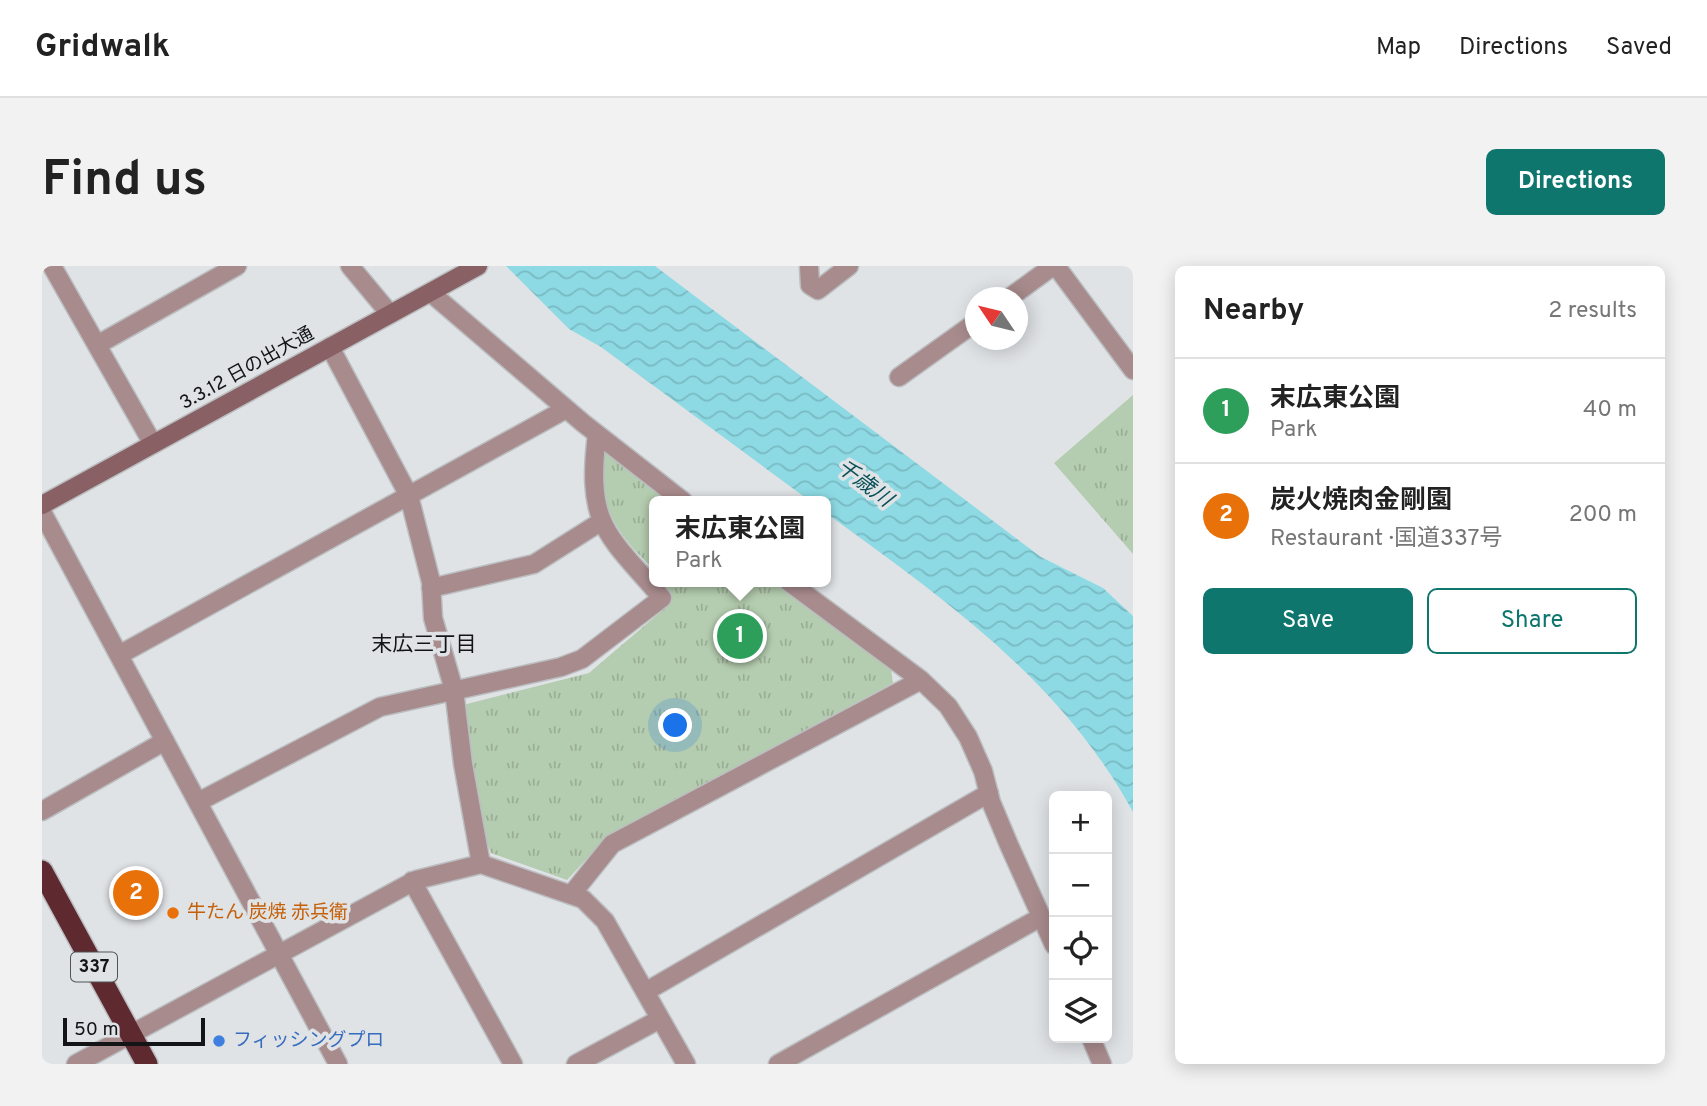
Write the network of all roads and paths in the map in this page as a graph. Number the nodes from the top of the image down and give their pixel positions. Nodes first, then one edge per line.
1 (50, 266) edge
2 (237, 266) edge
3 (350, 266) edge
4 (809, 266) edge
5 (849, 266) edge
6 (1054, 266) edge
7 (475, 268) edge
8 (42, 269) edge
9 (1024, 287) edge
10 (431, 293) junction
11 (390, 314) junction
12 (965, 329) edge
13 (97, 345) junction
14 (330, 347) junction
15 (1133, 370) edge
16 (899, 377) dead end
17 (566, 409) junction
18 (597, 434) junction
19 (153, 444) junction
20 (409, 496) junction
21 (677, 496) edge
22 (42, 505) edge
23 (42, 512) edge
24 (601, 521) junction
25 (649, 583) edge
26 (653, 587) edge
27 (796, 587) edge
28 (431, 588) junction
29 (119, 655) junction
30 (920, 680) junction
31 (454, 690) junction
32 (165, 741) junction
33 (989, 793) junction
34 (198, 802) junction
35 (42, 811) edge
36 (481, 864) junction
37 (42, 870) edge
38 (412, 881) junction
39 (570, 895) junction
40 (1041, 918) junction
41 (1049, 935) edge
42 (279, 954) junction
43 (645, 992) junction
44 (660, 1019) junction
45 (131, 1034) junction
46 (1093, 1043) edge
47 (76, 1064) edge
48 (147, 1064) edge
49 (338, 1064) edge
50 (513, 1064) edge
51 (576, 1064) edge
52 (686, 1064) edge
53 (778, 1064) edge
54 (1102, 1064) edge

1 - 8 street
1 - 13 street
2 - 13 street
3 - 11 street
4 - 5 street
6 - 9 street
6 - 15 street
7 - 10 street, 3.3.12 日の出大通
10 - 11 street, 3.3.12 日の出大通
10 - 17 street
11 - 14 street, 3.3.12 日の出大通
12 - 16 street
13 - 19 street
14 - 19 street, 3.3.12 日の出大通
14 - 20 street
17 - 18 street
17 - 20 street
18 - 21 street
18 - 24 street
19 - 22 street, 3.3.12 日の出大通
20 - 28 street
20 - 29 street
23 - 29 street
24 - 25 street
24 - 28 street
26 - 31 street
27 - 30 street
28 - 31 street
29 - 32 street
30 - 33 street
30 - 39 street
31 - 34 street
31 - 36 street
32 - 34 street
32 - 35 street
33 - 40 street
33 - 43 street
34 - 42 street
36 - 38 street
36 - 39 street
37 - 45 highway, 337
38 - 42 street
38 - 50 street
39 - 43 street
40 - 41 street
40 - 53 street
42 - 45 street
42 - 49 street
43 - 44 street
44 - 51 street
44 - 52 street
45 - 47 street
45 - 48 highway, 337
46 - 54 street

